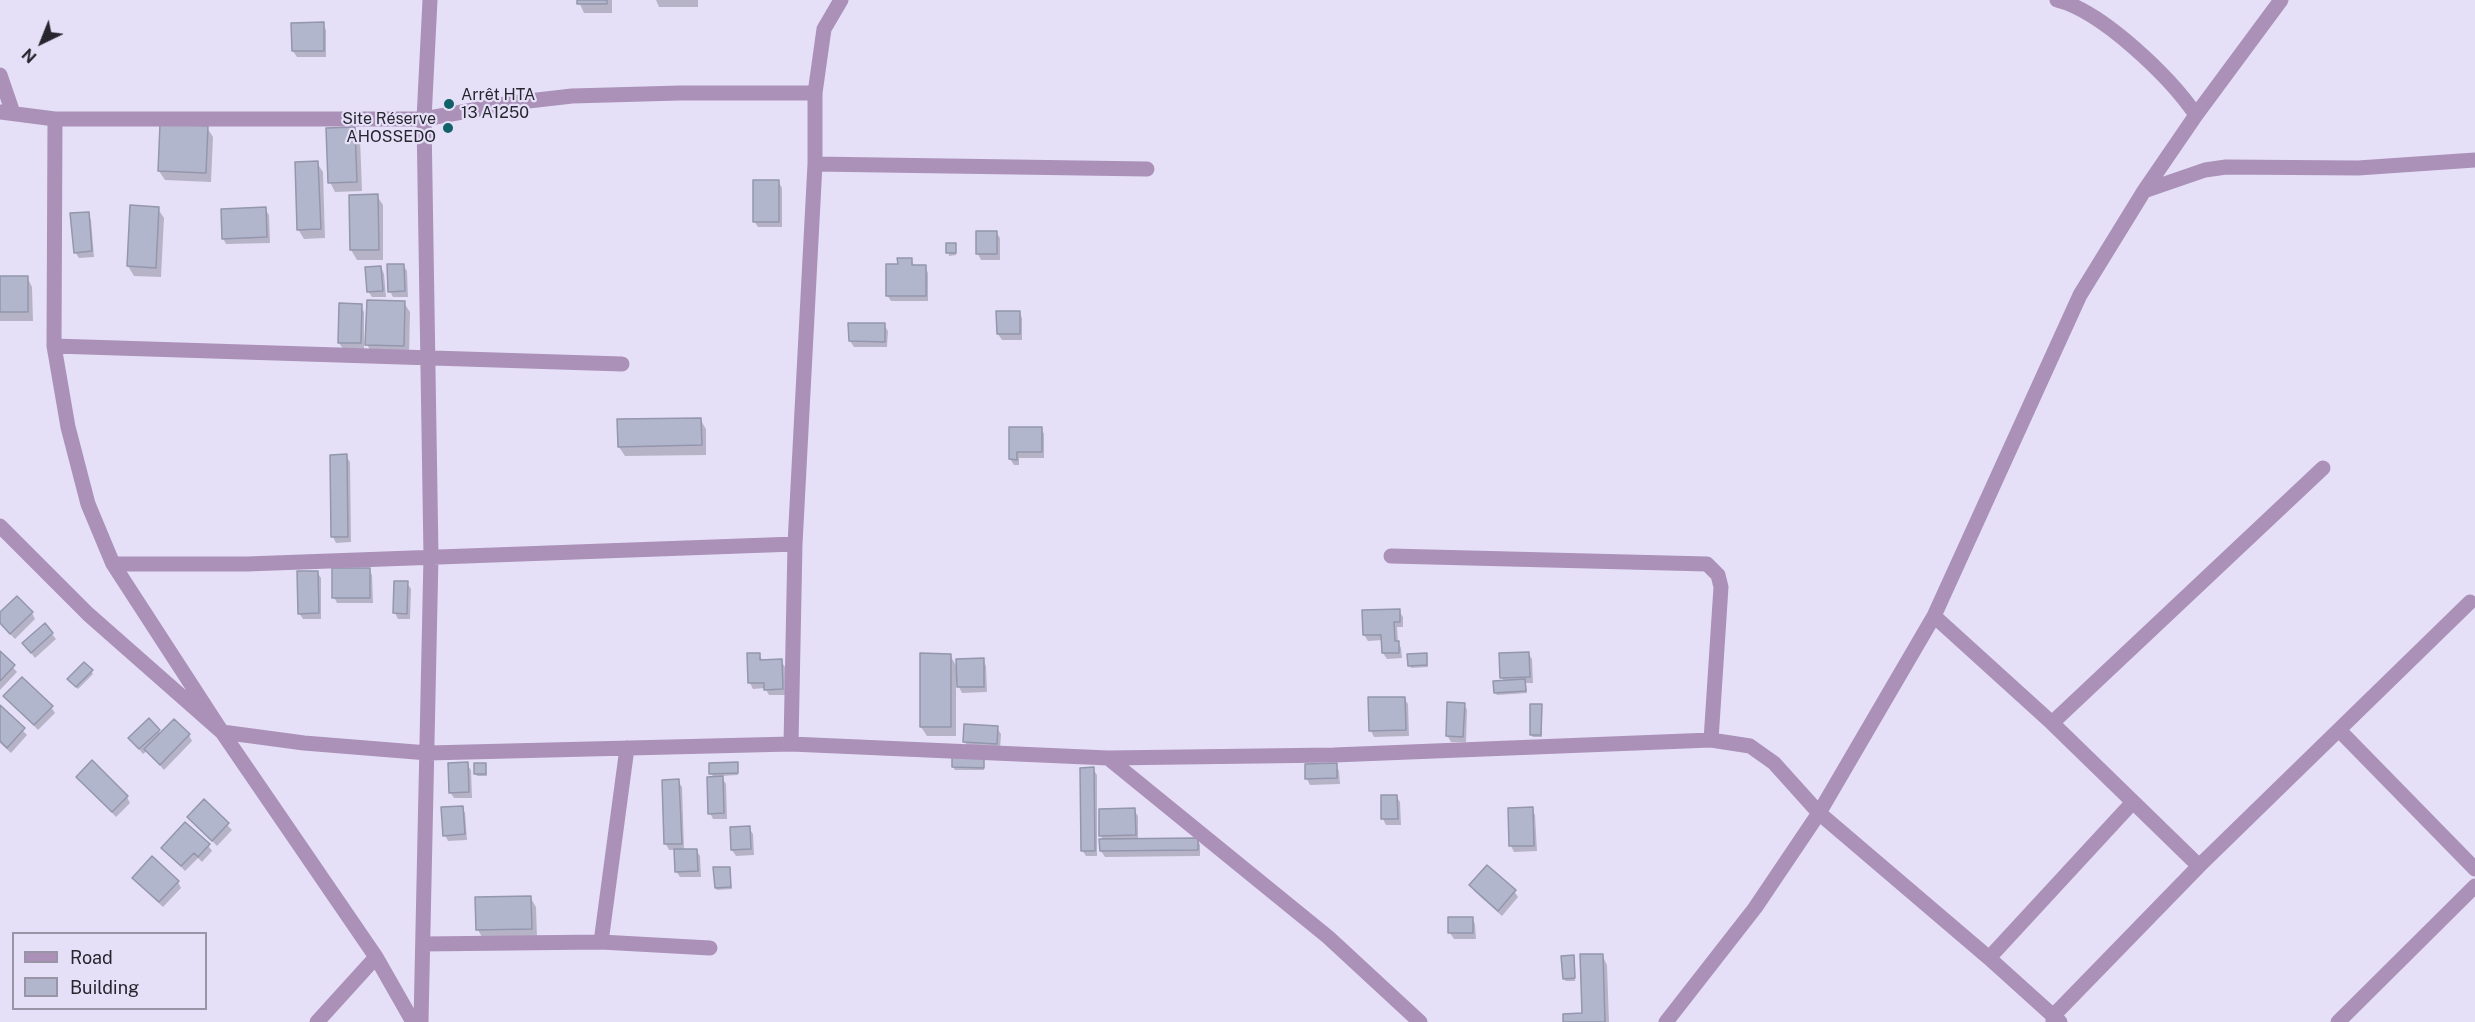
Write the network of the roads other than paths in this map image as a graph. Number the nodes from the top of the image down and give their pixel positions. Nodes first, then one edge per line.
1 (430, 0) edge
2 (841, 0) edge
3 (2057, 0) edge
4 (2281, 0) edge
5 (0, 75) edge
6 (815, 93) junction
7 (7, 112) edge
8 (2196, 115) junction
9 (55, 119) junction
10 (424, 119) junction
11 (2475, 160) edge
12 (815, 164) junction
13 (1147, 169) dead end
14 (2144, 191) junction
15 (54, 346) junction
16 (428, 358) junction
17 (622, 364) dead end
18 (2323, 468) dead end
19 (0, 526) edge
20 (795, 544) junction
21 (431, 556) junction
22 (1391, 556) dead end
23 (113, 564) junction
24 (2470, 603) dead end
25 (1934, 616) junction
26 (2052, 723) junction
27 (2339, 730) junction
28 (222, 732) junction
29 (1711, 740) junction
30 (791, 744) junction
31 (627, 748) junction
32 (428, 753) junction
33 (1108, 758) junction
34 (2133, 802) junction
35 (1819, 813) junction
36 (2199, 866) junction
37 (2475, 869) edge
38 (2475, 886) edge
39 (601, 942) junction
40 (423, 944) junction
41 (710, 948) dead end
42 (376, 957) junction
43 (1989, 958) junction
44 (2055, 1020) edge
45 (317, 1022) edge
46 (412, 1022) edge
47 (421, 1022) edge
48 (1420, 1022) edge
49 (1666, 1022) edge
50 (2338, 1022) edge

1 - 10 street
2 - 6 street
3 - 8 street
4 - 8 street
5 - 7 street
6 - 10 street
6 - 12 street
7 - 9 street
8 - 14 street
9 - 10 street
9 - 15 street
10 - 16 street
11 - 14 street
12 - 13 street
12 - 20 street
14 - 25 street
15 - 16 street
15 - 23 street
16 - 17 street
16 - 21 street
18 - 26 street
19 - 28 street
20 - 21 street
20 - 30 street
21 - 23 street
21 - 32 street
22 - 29 street
23 - 28 street
24 - 27 street
25 - 26 street
25 - 35 street
26 - 34 street
27 - 36 street
27 - 37 street
28 - 32 street
28 - 42 street
29 - 33 street
29 - 35 street
30 - 31 street
30 - 33 street
31 - 32 street
31 - 39 street
32 - 40 street
33 - 48 street
34 - 36 street
34 - 43 street
35 - 43 street
35 - 49 street
36 - 44 street
38 - 50 street
39 - 40 street
39 - 41 street
40 - 47 street
42 - 45 street
42 - 46 street
43 - 44 street

